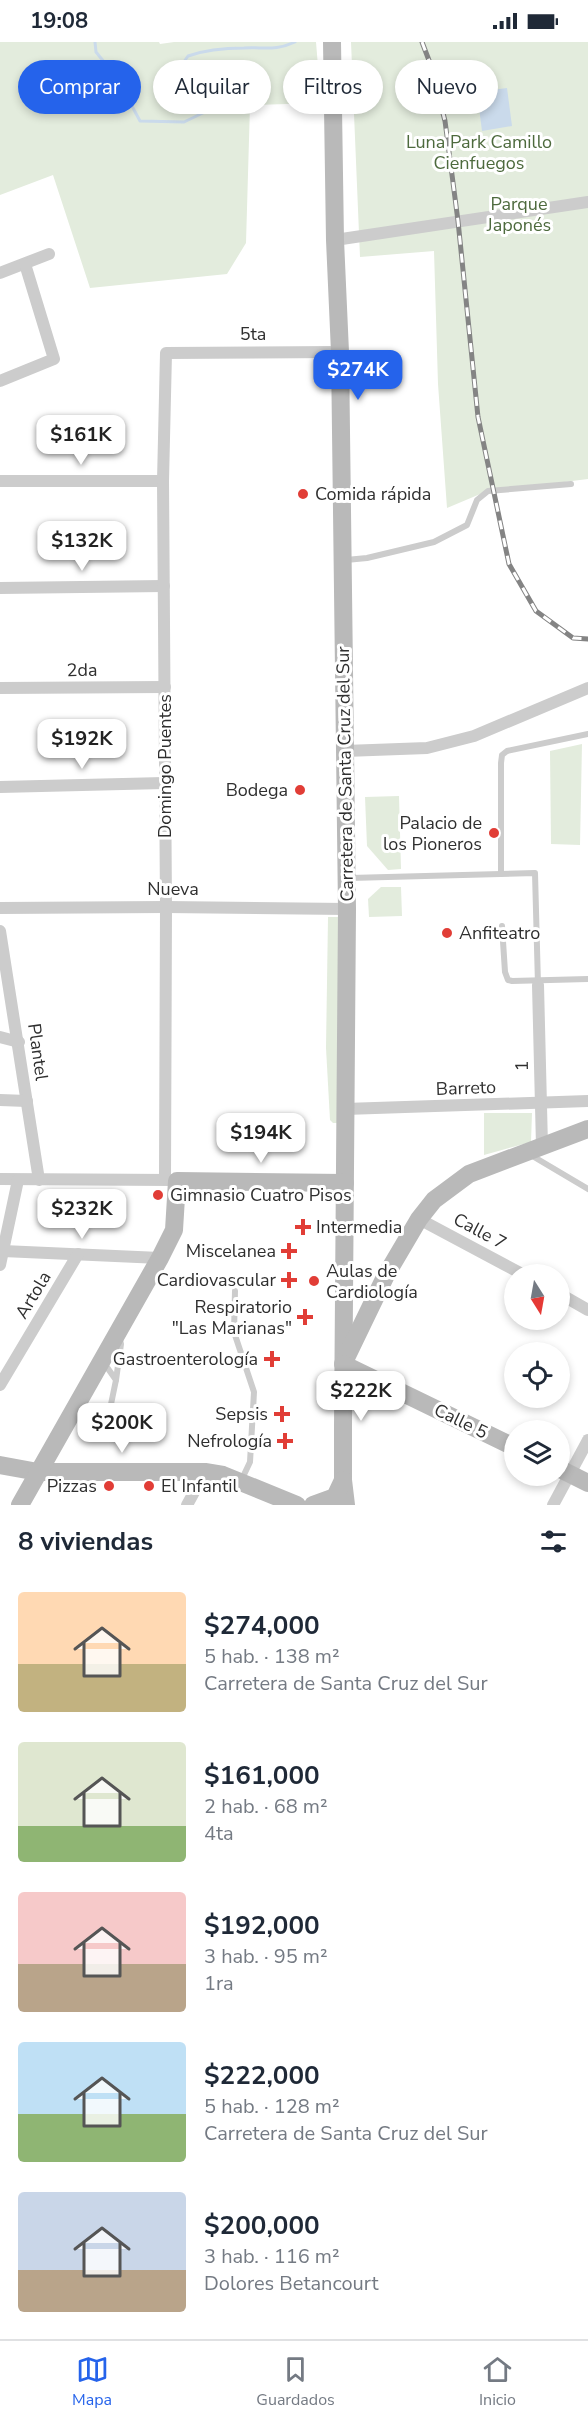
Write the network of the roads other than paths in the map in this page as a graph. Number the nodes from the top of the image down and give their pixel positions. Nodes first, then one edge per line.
1 (332, 46) edge
2 (588, 202) edge
3 (335, 240) junction
4 (49, 254) dead end
5 (25, 264) junction
6 (0, 273) edge
7 (166, 352) joint
8 (340, 352) junction
9 (0, 381) edge
10 (0, 481) edge
11 (163, 481) junction
12 (571, 484) dead end
13 (342, 560) junction
14 (164, 586) junction
15 (0, 588) edge
16 (165, 687) junction
17 (0, 688) edge
18 (588, 688) edge
19 (588, 734) edge
20 (345, 751) junction
21 (164, 783) junction
22 (0, 787) edge
23 (501, 874) junction
24 (346, 878) junction
25 (166, 907) junction
26 (0, 908) edge
27 (347, 909) junction
28 (502, 926) dead end
29 (0, 931) edge
30 (588, 979) edge
31 (538, 983) junction
32 (0, 1037) edge
33 (19, 1042) junction
34 (0, 1100) edge
35 (27, 1101) junction
36 (588, 1101) edge
37 (541, 1104) junction
38 (345, 1109) junction
39 (588, 1129) edge
40 (533, 1149) junction
41 (0, 1179) edge
42 (18, 1179) junction
43 (39, 1180) junction
44 (171, 1180) junction
45 (345, 1183) junction
46 (588, 1189) edge
47 (419, 1219) junction
48 (3, 1251) junction
49 (78, 1254) junction
50 (160, 1258) junction
51 (504, 1264) edge
52 (0, 1265) edge
53 (235, 1291) dead end
54 (570, 1300) edge
55 (588, 1310) edge
56 (117, 1334) junction
57 (102, 1360) junction
58 (343, 1364) junction
59 (116, 1380) junction
60 (0, 1385) edge
61 (71, 1414) junction
62 (588, 1440) edge
63 (504, 1442) edge
64 (0, 1465) edge
65 (570, 1465) edge
66 (38, 1472) junction
67 (205, 1472) junction
68 (570, 1474) edge
69 (343, 1480) junction
70 (240, 1482) junction
71 (588, 1483) edge
72 (560, 1486) edge
73 (20, 1505) edge
74 (188, 1505) edge
75 (297, 1505) edge
76 (313, 1505) edge
77 (346, 1505) edge
78 (553, 1505) edge

1 - 3 main road, Carretera de Santa Cruz del Sur
2 - 3 street
3 - 8 main road, Carretera de Santa Cruz del Sur
4 - 5 street
5 - 6 street
5 - 9 street
7 - 8 street, 5ta
7 - 11 street, Domingo Puentes
8 - 13 main road, Carretera de Santa Cruz del Sur
10 - 11 street
11 - 14 street, Domingo Puentes
12 - 13 lane
13 - 20 main road, Carretera de Santa Cruz del Sur
14 - 15 street
14 - 16 street, Domingo Puentes
16 - 17 street, 2da
16 - 21 street, Domingo Puentes
18 - 20 street
19 - 23 lane
20 - 24 main road, Carretera de Santa Cruz del Sur
21 - 22 street
21 - 25 street, Domingo Puentes
23 - 24 lane
23 - 31 lane
24 - 27 main road, Carretera de Santa Cruz del Sur
25 - 26 street, Nueva
25 - 27 street, Nueva
25 - 44 street, Domingo Puentes
27 - 38 main road, Carretera de Santa Cruz del Sur
28 - 31 lane
29 - 33 street, Plantel
30 - 31 lane
31 - 37 street, 1
32 - 33 street
33 - 35 street, Plantel
34 - 35 street
35 - 43 street, Plantel
36 - 37 street, Barreto
37 - 38 street, Barreto
37 - 40 street, 1
38 - 45 main road, Carretera de Santa Cruz del Sur
39 - 40 main road
40 - 46 lane
40 - 47 main road
41 - 42 street
42 - 43 street
42 - 48 street
43 - 44 street
44 - 45 main road
44 - 50 main road, Domingo Puentes
45 - 58 main road, Carretera de Santa Cruz del Sur
47 - 51 street, Calle 7
47 - 58 main road
48 - 49 street
48 - 52 street
49 - 50 street
49 - 60 street, Artola
50 - 56 main road, Domingo Puentes
53 - 70 lane
54 - 55 street
56 - 57 main road, Domingo Puentes
56 - 59 lane
57 - 59 lane
57 - 61 main road, Domingo Puentes
58 - 63 main road, Calle 5
58 - 69 main road, Carretera de Santa Cruz del Sur
59 - 61 lane
61 - 66 main road, Domingo Puentes
62 - 65 street
64 - 66 main road
66 - 67 main road
66 - 73 main road, Domingo Puentes
67 - 70 main road
67 - 74 street
68 - 71 main road
69 - 76 main road
69 - 77 main road, Carretera de Santa Cruz del Sur
70 - 75 main road
72 - 78 street

